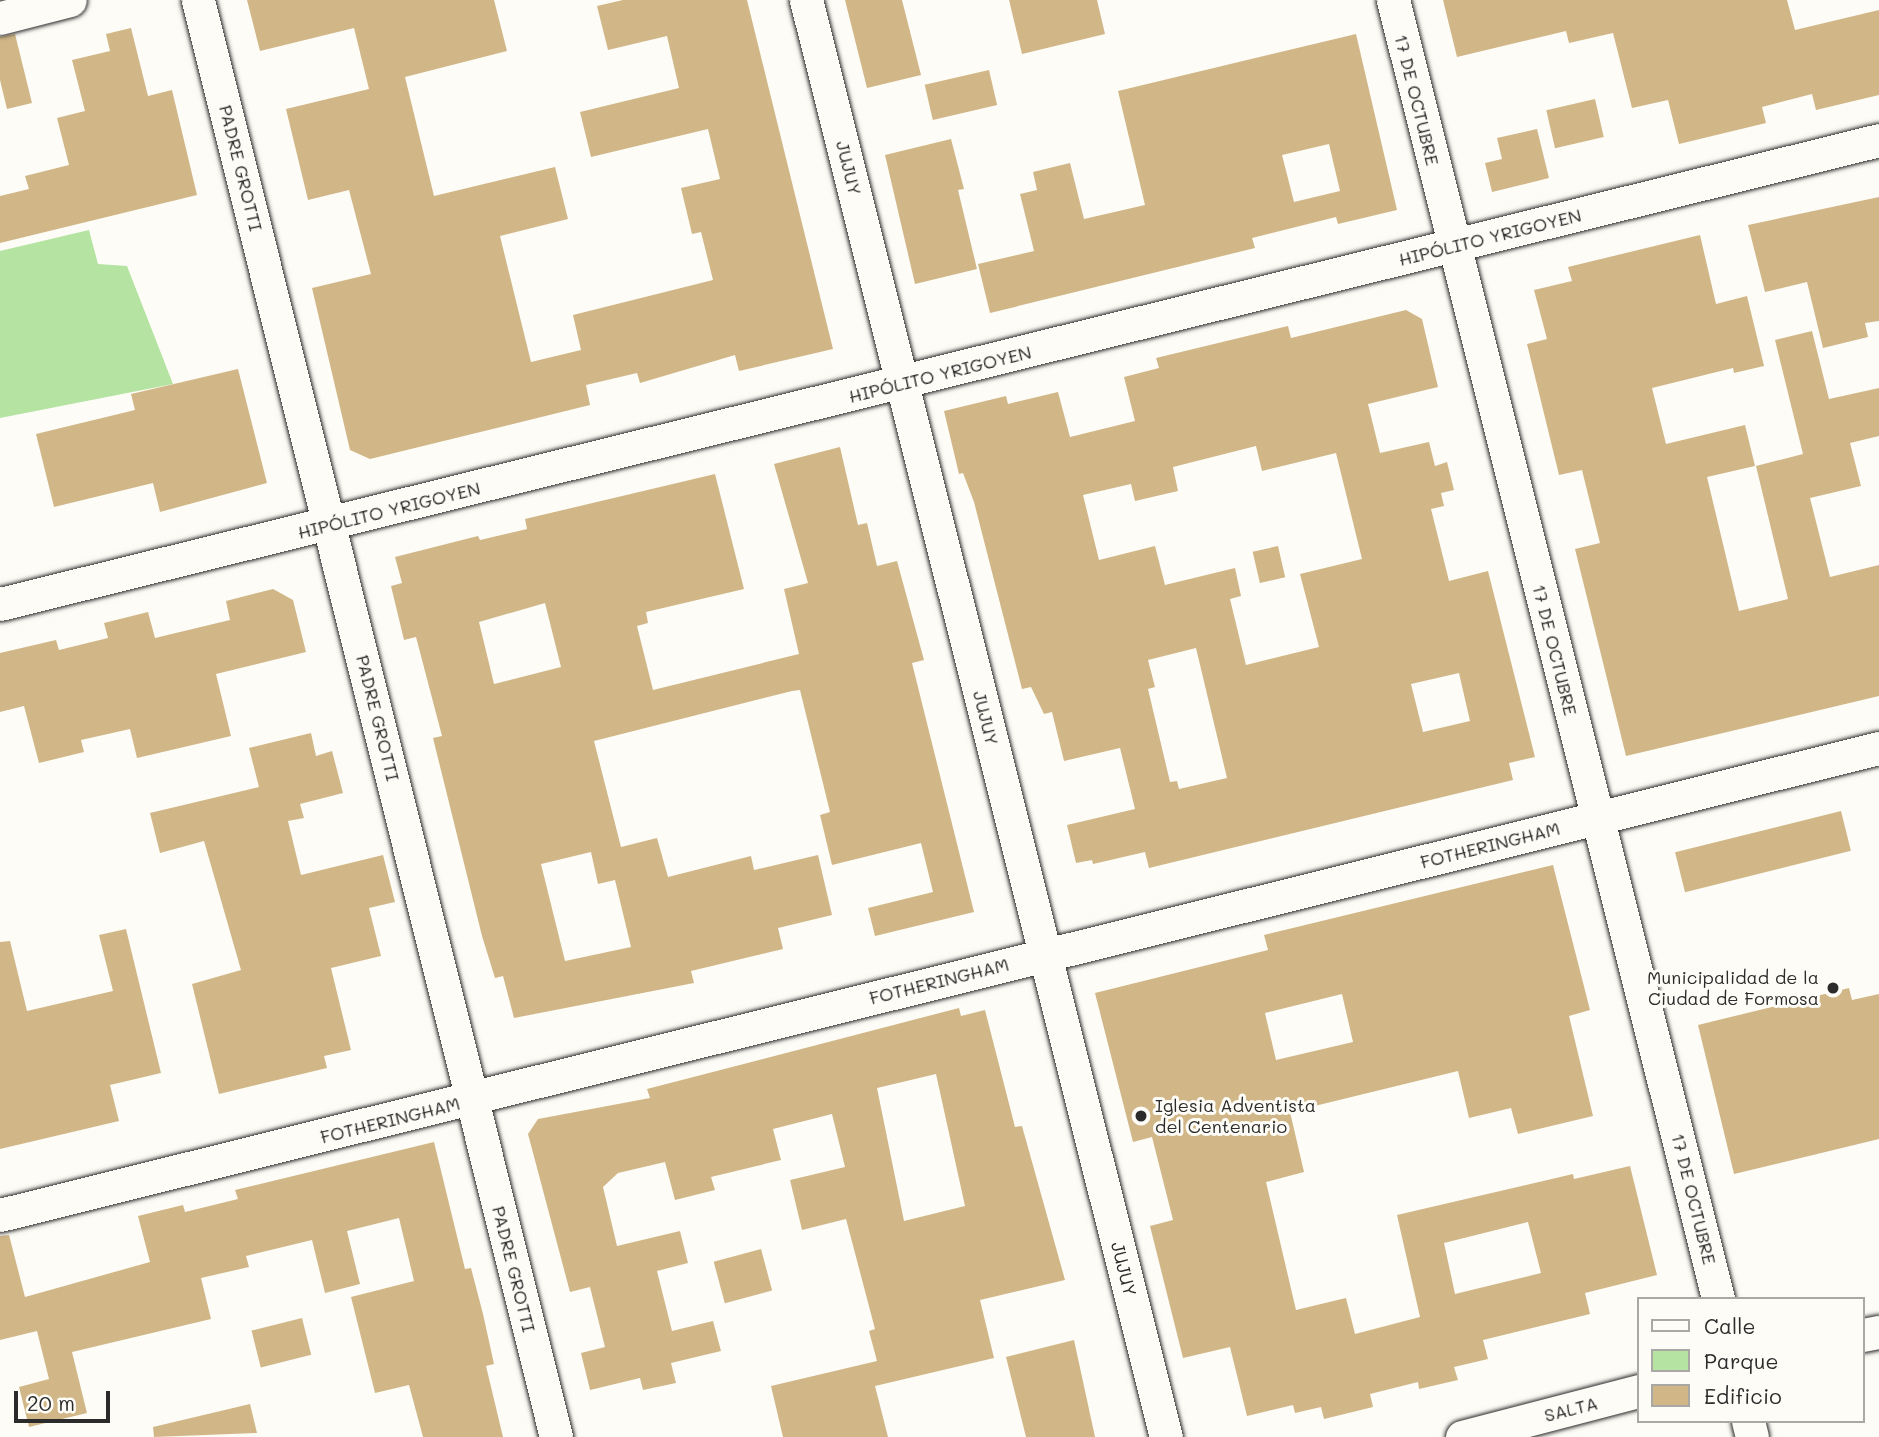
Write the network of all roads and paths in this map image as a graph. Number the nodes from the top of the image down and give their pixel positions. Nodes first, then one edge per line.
1 (70, 0) edge
2 (198, 0) edge
3 (806, 0) edge
4 (1393, 0) edge
5 (0, 18) edge
6 (1879, 140) edge
7 (1453, 247) junction
8 (903, 383) junction
9 (330, 525) junction
10 (0, 604) edge
11 (1879, 748) edge
12 (1598, 819) junction
13 (1045, 954) junction
14 (472, 1100) junction
15 (0, 1215) edge
16 (1718, 1297) edge
17 (1638, 1391) edge
18 (556, 1437) edge
19 (1166, 1437) edge
20 (1462, 1437) edge

1 - 5 street
2 - 9 street, PADRE GROTTI
3 - 8 street, JUJUY
4 - 7 street, 17 DE OCTUBRE
6 - 7 street, HIPÓLITO YRIGOYEN
7 - 8 street, HIPÓLITO YRIGOYEN
7 - 12 street, 17 DE OCTUBRE
8 - 9 street, HIPÓLITO YRIGOYEN
8 - 13 street, JUJUY
9 - 10 street, HIPÓLITO YRIGOYEN
9 - 14 street, PADRE GROTTI
11 - 12 street, FOTHERINGHAM
12 - 13 street, FOTHERINGHAM
12 - 16 street, 17 DE OCTUBRE
13 - 14 street, FOTHERINGHAM
13 - 19 street, JUJUY
14 - 15 street, FOTHERINGHAM
14 - 18 street, PADRE GROTTI
17 - 20 street, SALTA

